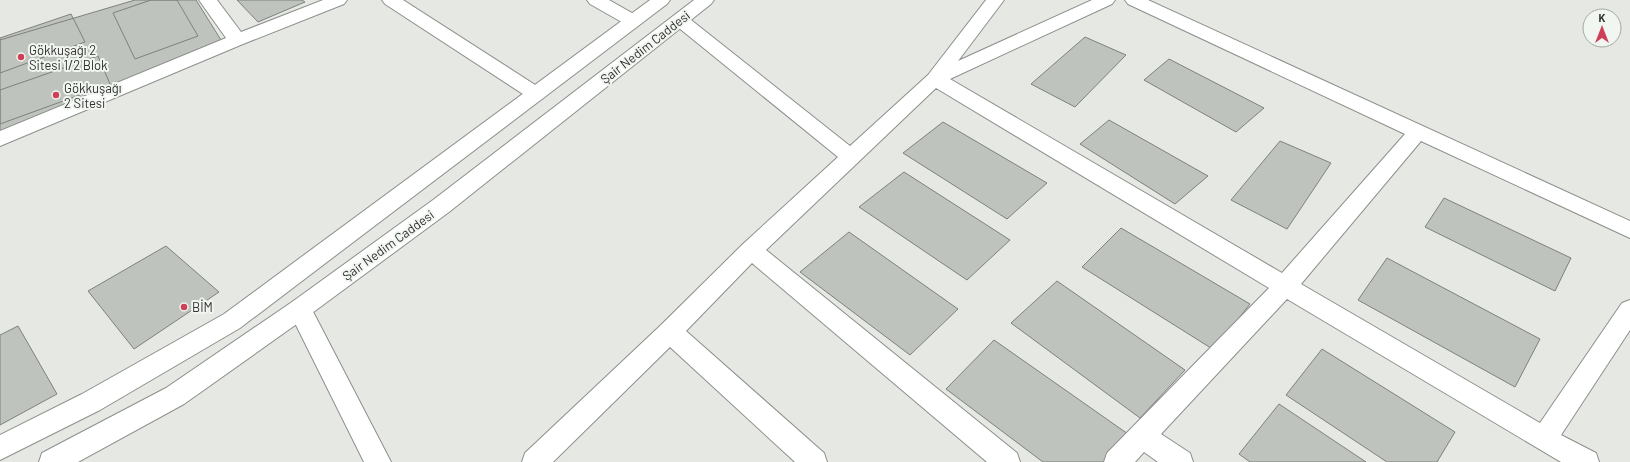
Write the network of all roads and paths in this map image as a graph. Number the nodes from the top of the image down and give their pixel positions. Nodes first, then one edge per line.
1 (208, 0) edge
2 (338, 0) edge
3 (391, 0) edge
4 (596, 0) edge
5 (661, 0) edge
6 (705, 0) edge
7 (995, 0) edge
8 (1106, 0) edge
9 (1134, 0) edge
10 (680, 20) junction
11 (633, 21) junction
12 (237, 40) junction
13 (935, 79) junction
14 (536, 94) junction
15 (1418, 131) junction
16 (0, 139) edge
17 (851, 157) junction
18 (1630, 230) edge
19 (751, 250) junction
20 (1285, 286) junction
21 (300, 310) junction
22 (1630, 310) edge
23 (670, 332) junction
24 (1142, 436) junction
25 (1544, 439) junction
26 (0, 448) edge
27 (52, 462) edge
28 (378, 462) edge
29 (535, 462) edge
30 (814, 462) edge
31 (1007, 462) edge
32 (1117, 462) edge
33 (1180, 462) edge
34 (1586, 462) edge

1 - 12 street
2 - 12 street
3 - 14 street
4 - 11 street
5 - 11 street
6 - 10 street, Şair Nedim Caddesi
7 - 13 street
8 - 13 street
9 - 15 street
10 - 17 street
10 - 21 street, Şair Nedim Caddesi
11 - 14 street
12 - 16 street
13 - 17 street
13 - 20 street
14 - 26 street
15 - 18 street
15 - 20 street
17 - 19 street
19 - 23 street
19 - 31 street
20 - 24 street
20 - 25 street
21 - 27 street, Şair Nedim Caddesi
21 - 28 street
22 - 25 street
23 - 29 street
23 - 30 street
24 - 32 street
24 - 33 street
25 - 34 street

